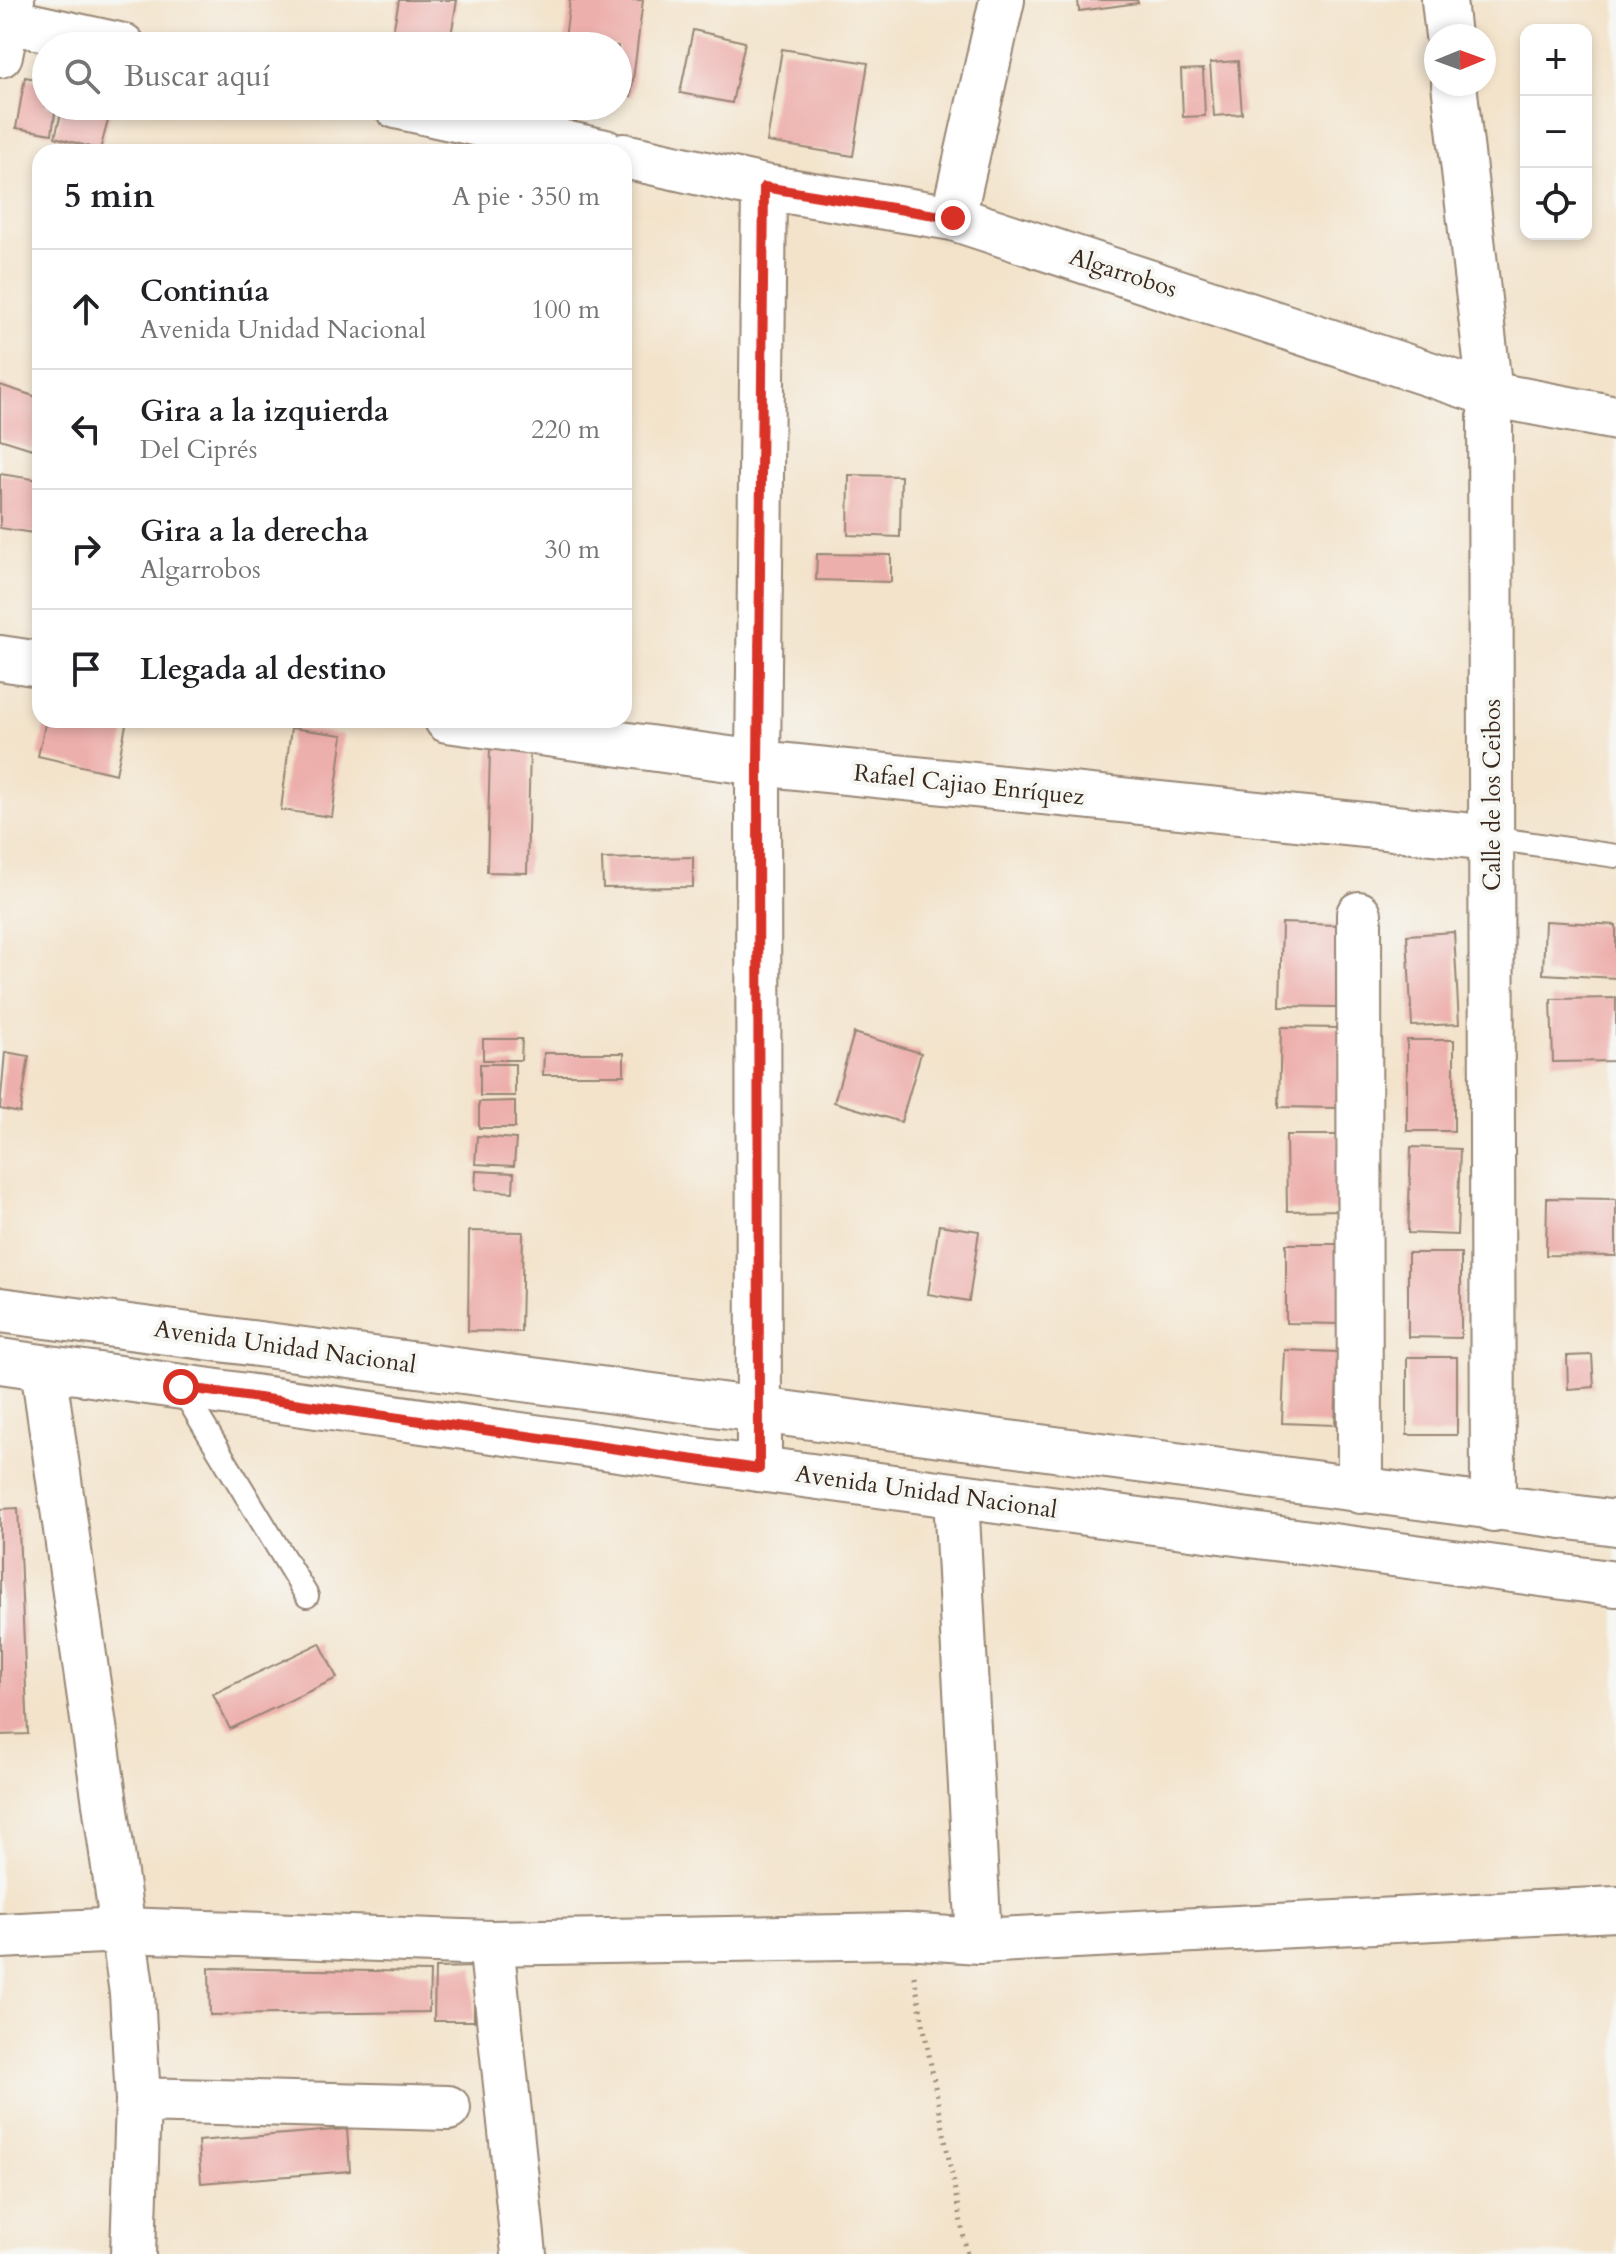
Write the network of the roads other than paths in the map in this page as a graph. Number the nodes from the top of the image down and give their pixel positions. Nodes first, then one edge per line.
1 (1002, 0) edge
2 (1444, 0) edge
3 (5, 24) edge
4 (1447, 24) edge
5 (48, 32) edge
6 (1455, 96) edge
7 (460, 120) edge
8 (569, 144) edge
9 (632, 158) edge
10 (764, 187) junction
11 (953, 218) junction
12 (1490, 394) junction
13 (1616, 418) edge
14 (0, 658) edge
15 (32, 663) edge
16 (505, 728) edge
17 (758, 763) junction
18 (1492, 838) junction
19 (1616, 856) edge
20 (1359, 914) dead end
21 (0, 1310) edge
22 (0, 1361) edge
23 (43, 1368) junction
24 (181, 1387) junction
25 (760, 1410) junction
26 (759, 1469) junction
27 (1360, 1491) junction
28 (956, 1496) junction
29 (1493, 1509) junction
30 (1616, 1523) edge
31 (1616, 1584) edge
32 (307, 1596) dead end
33 (1616, 1909) edge
34 (122, 1930) junction
35 (0, 1936) edge
36 (979, 1941) junction
37 (491, 1943) junction
38 (138, 2100) junction
39 (448, 2108) dead end
40 (133, 2254) edge
41 (524, 2254) edge

1 - 11 street
2 - 4 street
3 - 5 street
6 - 12 street, Calle de los Ceibos
7 - 8 street
9 - 10 street, Algarrobos
10 - 11 street, Algarrobos
10 - 17 street
11 - 12 street, Algarrobos
12 - 13 street, Algarrobos
12 - 18 street, Calle de los Ceibos
14 - 15 street
16 - 17 street, Rafael Cajiao Enríquez
17 - 18 street, Rafael Cajiao Enríquez
17 - 25 street
18 - 19 lane
18 - 29 street, Calle de los Ceibos
20 - 27 street
21 - 25 street, Avenida Unidad Nacional
22 - 23 street, Avenida Unidad Nacional
23 - 24 street, Avenida Unidad Nacional
23 - 34 street
24 - 26 street, Avenida Unidad Nacional
24 - 32 lane
25 - 26 street
25 - 27 street, Avenida Unidad Nacional
26 - 28 street, Avenida Unidad Nacional
27 - 29 street, Avenida Unidad Nacional
28 - 31 street, Avenida Unidad Nacional
28 - 36 street
29 - 30 street, Avenida Unidad Nacional
33 - 36 street
34 - 35 street
34 - 37 street
34 - 38 street
36 - 37 street
37 - 41 street
38 - 39 street
38 - 40 street

